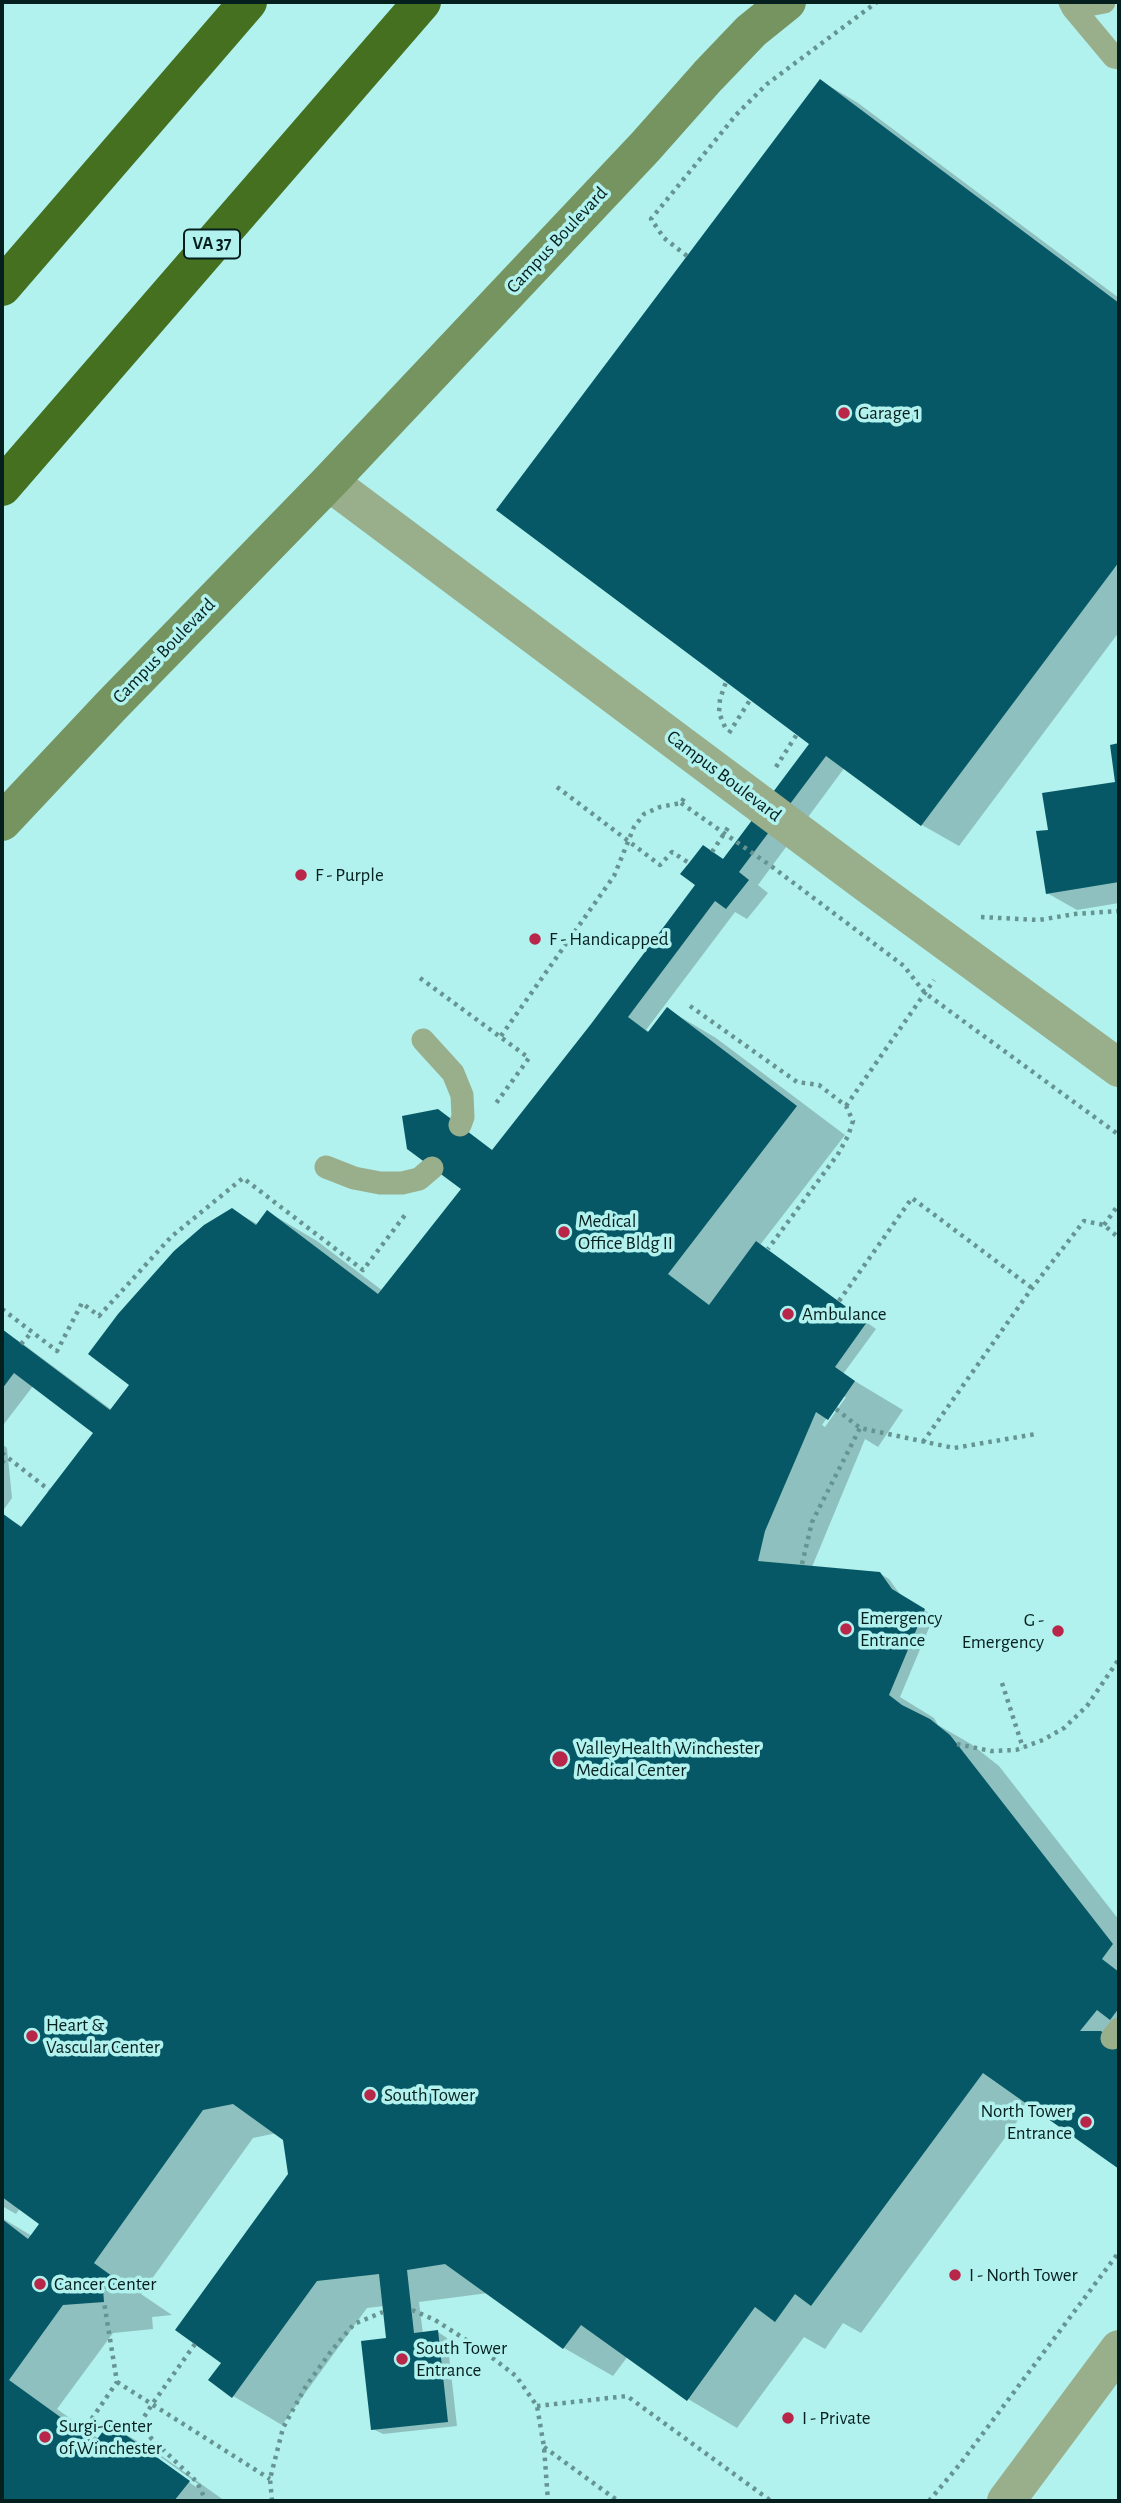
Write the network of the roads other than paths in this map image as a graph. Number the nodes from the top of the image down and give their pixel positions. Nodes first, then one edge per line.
1 (248, 2) edge
2 (422, 2) edge
3 (787, 2) edge
4 (1104, 2) edge
5 (1071, 5) edge
6 (1119, 58) edge
7 (2, 287) edge
8 (329, 482) junction
9 (2, 487) edge
10 (2, 821) edge
11 (423, 1040) dead end
12 (1119, 1068) edge
13 (460, 1125) dead end
14 (326, 1167) dead end
15 (432, 1168) dead end
16 (1119, 2349) edge
17 (1006, 2501) edge

1 - 7 highway
2 - 9 highway, VA 37
3 - 8 street, Campus Boulevard
4 - 5 lane
5 - 6 lane
8 - 10 street, Campus Boulevard
8 - 12 street, Campus Boulevard
11 - 13 lane
14 - 15 lane
16 - 17 street

